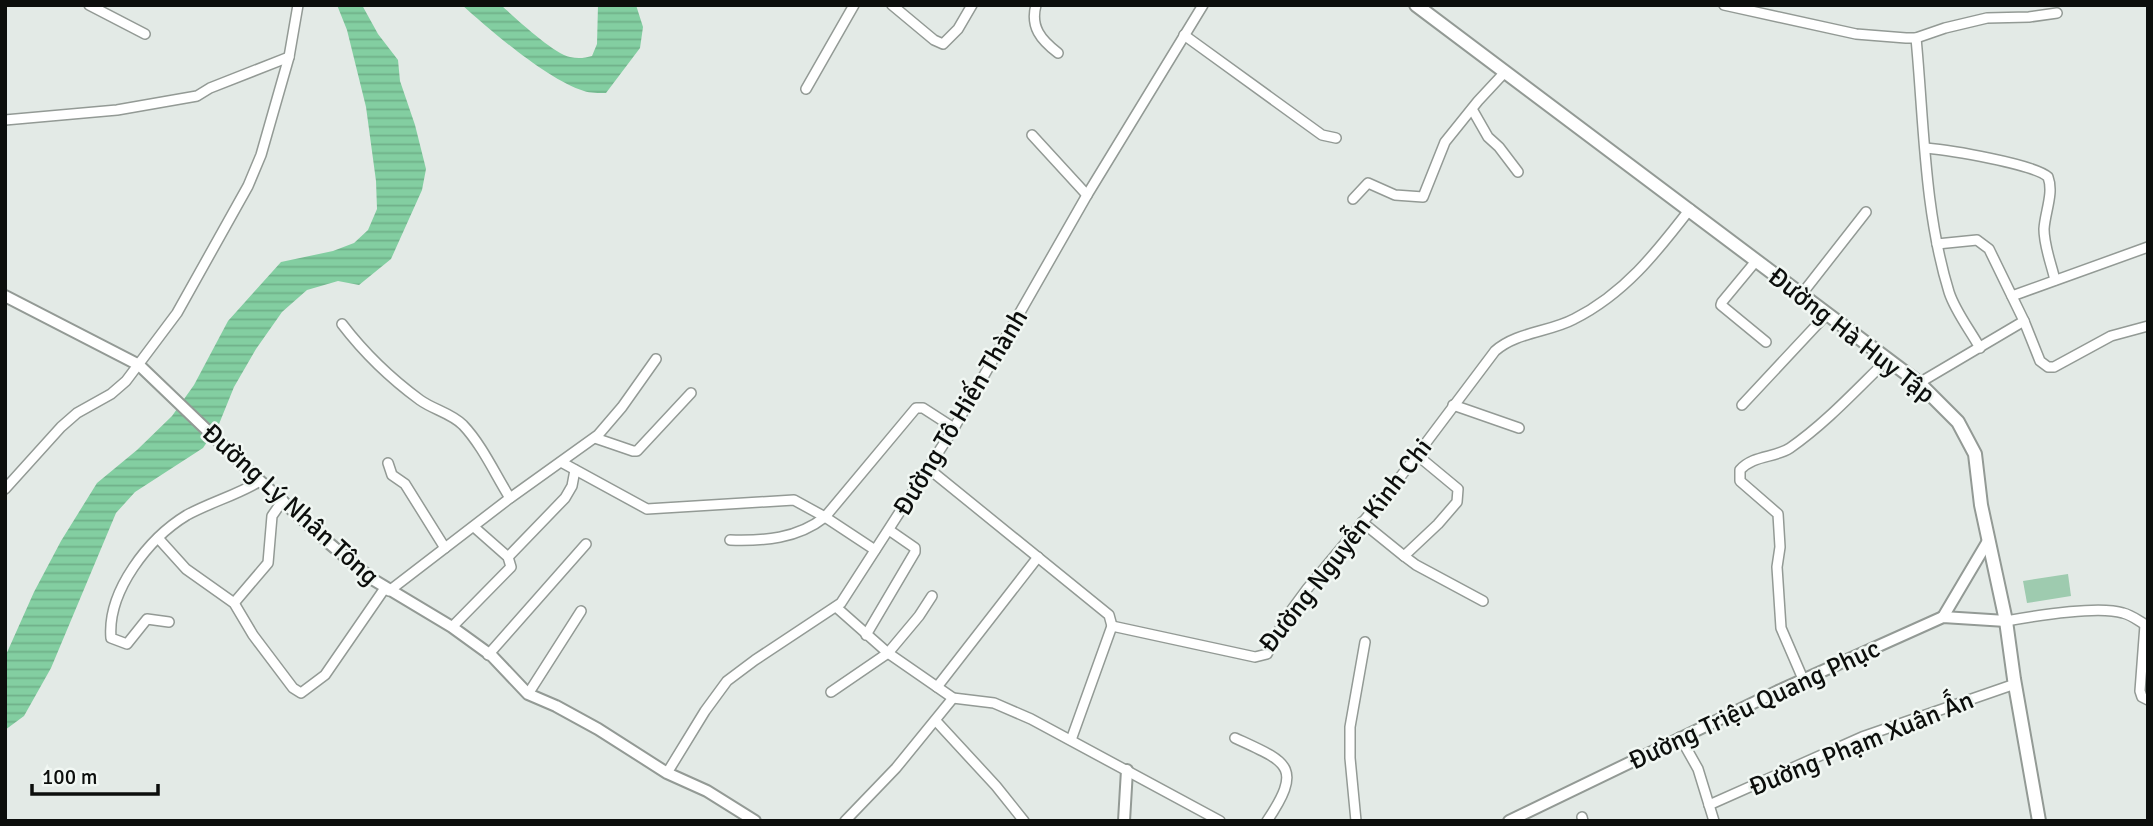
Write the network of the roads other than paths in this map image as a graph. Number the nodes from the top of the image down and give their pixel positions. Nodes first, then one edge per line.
1 (89, 5) edge
2 (298, 5) edge
3 (854, 5) edge
4 (892, 5) edge
5 (972, 5) edge
6 (1036, 5) edge
7 (1203, 5) edge
8 (1416, 5) edge
9 (1724, 5) edge
10 (2057, 13) dead end
11 (145, 34) dead end
12 (1184, 35) junction
13 (1916, 38) junction
14 (1058, 53) dead end
15 (289, 57) junction
16 (1504, 72) junction
17 (806, 89) dead end
18 (1472, 108) junction
19 (5, 120) edge
20 (1032, 135) dead end
21 (1336, 138) dead end
22 (1926, 148) junction
23 (1518, 172) dead end
24 (1087, 195) junction
25 (1353, 199) dead end
26 (1689, 209) junction
27 (1866, 212) dead end
28 (1937, 244) junction
29 (2148, 247) edge
30 (1756, 261) junction
31 (2055, 280) junction
32 (1801, 295) junction
33 (5, 296) edge
34 (2011, 296) junction
35 (1826, 314) junction
36 (2024, 321) junction
37 (342, 324) dead end
38 (2148, 327) edge
39 (1766, 342) dead end
40 (1980, 348) junction
41 (656, 359) dead end
42 (1888, 359) junction
43 (139, 365) junction
44 (1919, 383) junction
45 (691, 393) dead end
46 (1453, 405) junction
47 (1742, 405) dead end
48 (954, 428) junction
49 (1519, 428) dead end
50 (595, 438) junction
51 (1417, 455) junction
52 (561, 462) junction
53 (388, 463) dead end
54 (929, 469) junction
55 (575, 470) junction
56 (260, 481) junction
57 (5, 489) edge
58 (510, 498) junction
59 (283, 500) junction
60 (825, 517) junction
61 (1362, 522) junction
62 (474, 527) junction
63 (888, 530) junction
64 (158, 538) junction
65 (730, 540) dead end
66 (1988, 541) junction
67 (586, 544) dead end
68 (445, 548) junction
69 (875, 550) junction
70 (1404, 556) junction
71 (508, 557) junction
72 (1038, 557) junction
73 (387, 589) junction
74 (932, 596) dead end
75 (1483, 601) dead end
76 (234, 603) junction
77 (836, 607) junction
78 (581, 611) dead end
79 (1943, 617) junction
80 (2006, 621) junction
81 (169, 622) dead end
82 (1112, 626) junction
83 (2147, 626) edge
84 (452, 627) junction
85 (866, 635) junction
86 (1365, 642) dead end
87 (888, 653) junction
88 (488, 655) junction
89 (1803, 679) junction
90 (2015, 684) junction
91 (937, 687) junction
92 (831, 692) dead end
93 (528, 694) junction
94 (953, 698) junction
95 (2148, 700) edge
96 (936, 721) junction
97 (1681, 737) junction
98 (1235, 738) dead end
99 (1071, 740) junction
100 (1127, 770) junction
101 (667, 773) junction
102 (1709, 805) junction
103 (1513, 820) edge
104 (755, 821) edge
105 (845, 821) edge
106 (1024, 821) edge
107 (1124, 821) edge
108 (1220, 821) edge
109 (1267, 821) edge
110 (1356, 821) edge
111 (1714, 821) edge
112 (2039, 821) edge

1 - 11 street
2 - 15 street
3 - 17 street
4 - 5 street
6 - 14 street
7 - 12 street, Đường Tô Hiến Thành
8 - 16 main road, Đường Hà Huy Tập
9 - 13 street
10 - 13 street
12 - 21 street
12 - 24 street, Đường Tô Hiến Thành
13 - 22 street
15 - 19 street
15 - 43 street
16 - 18 street
16 - 26 main road, Đường Hà Huy Tập
18 - 23 street
18 - 25 street
20 - 24 street
22 - 28 street
22 - 31 street
24 - 48 street, Đường Tô Hiến Thành
26 - 30 main road, Đường Hà Huy Tập
26 - 46 street, Đường Nguyễn Kinh Chi
27 - 32 street
28 - 34 street
28 - 40 street
29 - 31 street
30 - 32 main road, Đường Hà Huy Tập
30 - 39 street
31 - 34 street
32 - 35 main road, Đường Hà Huy Tập
33 - 43 street, Đường Lý Nhân Tông
34 - 36 street
35 - 42 main road, Đường Hà Huy Tập
35 - 47 street
36 - 38 street
36 - 40 street
37 - 58 street
40 - 44 street
41 - 50 street
42 - 44 main road, Đường Hà Huy Tập
42 - 89 street
43 - 56 street, Đường Lý Nhân Tông
43 - 57 street
44 - 66 main road, Đường Hà Huy Tập
45 - 50 street
46 - 49 street
46 - 51 street, Đường Nguyễn Kinh Chi
48 - 54 street, Đường Tô Hiến Thành
48 - 60 street
50 - 52 street
51 - 61 street, Đường Nguyễn Kinh Chi
51 - 70 street
52 - 55 street
52 - 58 street
53 - 68 street
54 - 63 street, Đường Tô Hiến Thành
54 - 72 street
55 - 60 street
55 - 71 street
56 - 59 street, Đường Lý Nhân Tông
56 - 64 street
58 - 62 street
59 - 73 street, Đường Lý Nhân Tông
59 - 76 street
60 - 65 street
60 - 69 street
61 - 70 street
61 - 82 street, Đường Nguyễn Kinh Chi
62 - 68 street
62 - 71 street
63 - 69 street, Đường Tô Hiến Thành
63 - 85 street
64 - 76 street
64 - 81 street
66 - 79 street
66 - 80 main road, Đường Hà Huy Tập
67 - 88 street
68 - 73 street
69 - 77 street, Đường Tô Hiến Thành
70 - 75 street
71 - 84 street
72 - 82 street
72 - 91 street
73 - 76 street
73 - 84 street, Đường Lý Nhân Tông
74 - 87 street
77 - 85 street
77 - 101 street, Đường Tô Hiến Thành
78 - 93 street
79 - 80 street, Đường Triệu Quang Phục
79 - 89 street, Đường Triệu Quang Phục
80 - 83 street
80 - 90 main road, Đường Hà Huy Tập
82 - 99 street
83 - 95 street
84 - 88 street, Đường Lý Nhân Tông
85 - 87 street
86 - 110 street
87 - 91 street
87 - 92 street
88 - 93 street, Đường Lý Nhân Tông
89 - 97 street, Đường Triệu Quang Phục
90 - 102 street, Đường Phạm Xuân Ấn
90 - 112 main road, Đường Hà Huy Tập
91 - 94 street
93 - 101 street, Đường Lý Nhân Tông
94 - 96 street
94 - 99 street
96 - 105 street
96 - 106 street
97 - 102 street
97 - 103 street, Đường Triệu Quang Phục
98 - 109 street
99 - 100 street
100 - 107 street
100 - 108 street
101 - 104 street, Đường Lý Nhân Tông
102 - 111 street

